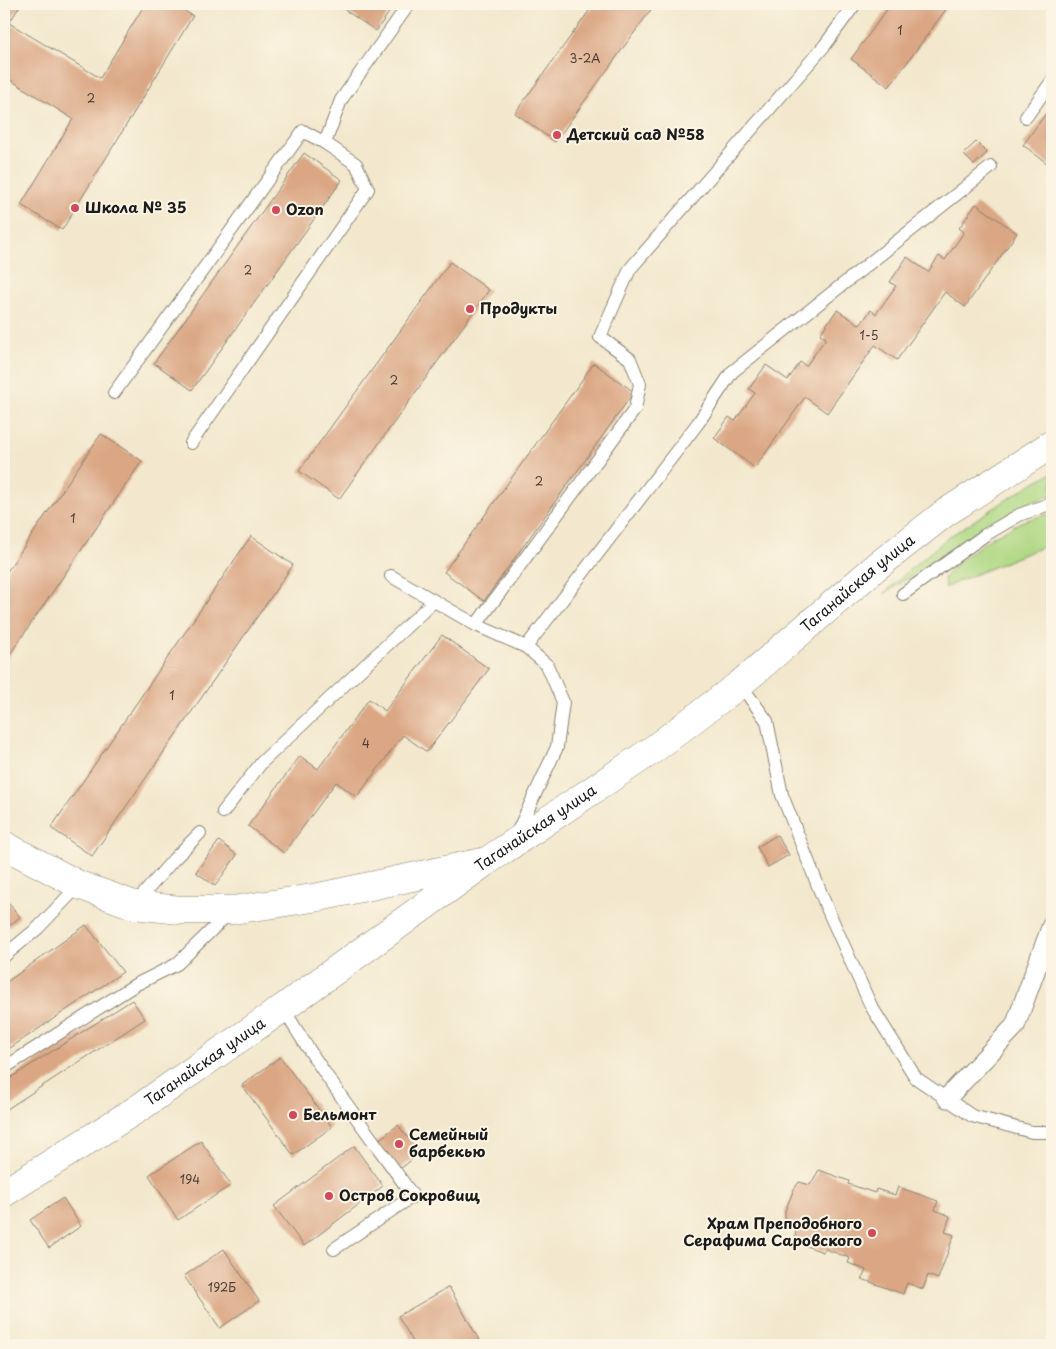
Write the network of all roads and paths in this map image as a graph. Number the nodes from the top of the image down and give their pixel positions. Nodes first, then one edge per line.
1 (409, 4) edge
2 (855, 4) edge
3 (1052, 81) edge
4 (1026, 117) dead end
5 (325, 142) junction
6 (992, 167) dead end
7 (114, 393) dead end
8 (191, 442) dead end
9 (1045, 452) edge
10 (1052, 503) edge
11 (392, 576) dead end
12 (903, 594) dead end
13 (434, 600) junction
14 (476, 625) junction
15 (526, 647) junction
16 (740, 684) junction
17 (223, 812) dead end
18 (200, 834) dead end
19 (512, 844) junction
20 (4, 846) edge
21 (487, 861) junction
22 (79, 885) junction
23 (134, 905) junction
24 (233, 910) junction
25 (1052, 925) edge
26 (4, 956) edge
27 (284, 1008) junction
28 (4, 1068) edge
29 (947, 1098) junction
30 (1052, 1132) edge
31 (4, 1193) edge
32 (334, 1249) dead end

1 - 5 lane
2 - 14 lane
3 - 4 lane
5 - 7 lane
5 - 8 lane
6 - 15 lane
9 - 16 main road, Таганайская улица
10 - 12 lane
11 - 13 lane
13 - 14 lane
13 - 17 lane
14 - 15 lane
15 - 19 lane
16 - 19 main road, Таганайская улица
16 - 29 lane
18 - 23 lane
19 - 21 main road, Таганайская улица
20 - 22 main road
21 - 24 main road
21 - 27 main road, Таганайская улица
22 - 23 main road
22 - 26 lane
23 - 24 main road
24 - 28 lane
25 - 29 street
27 - 31 main road, Таганайская улица
27 - 32 lane
29 - 30 lane

